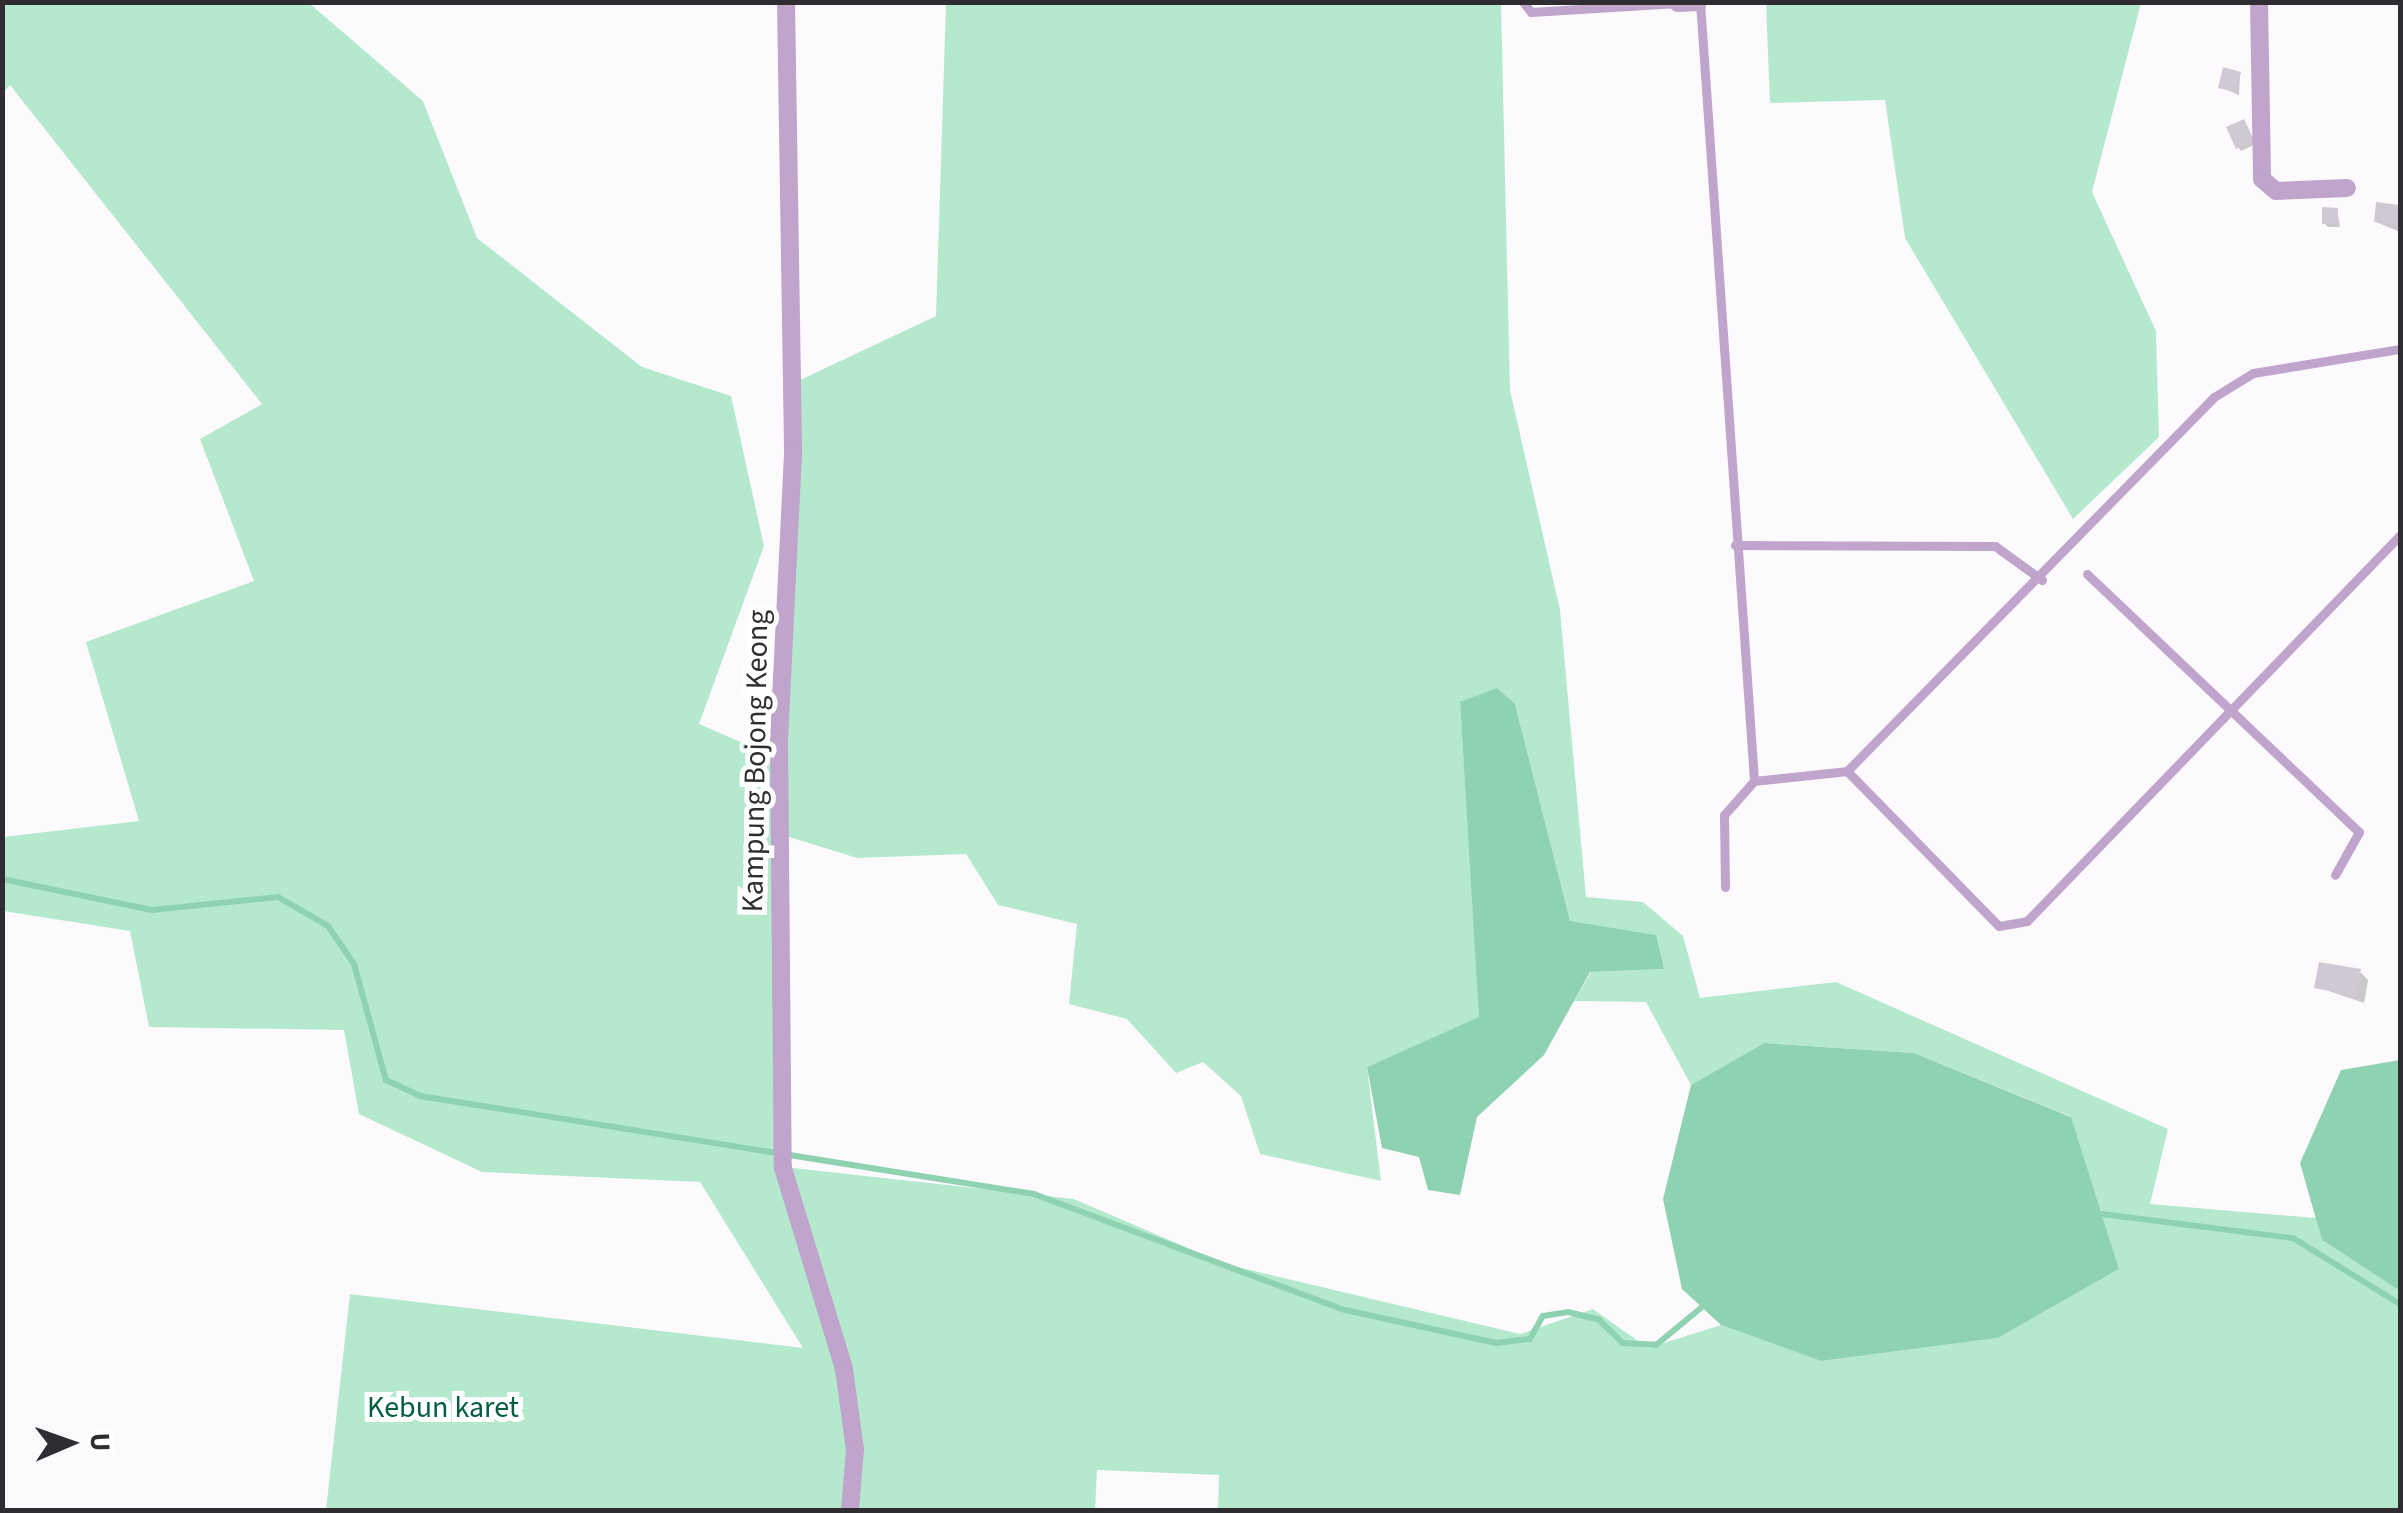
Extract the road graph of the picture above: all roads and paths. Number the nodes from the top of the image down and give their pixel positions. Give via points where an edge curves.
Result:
1 (786, 2) edge
2 (1523, 2) edge
3 (1699, 2) edge
4 (2259, 2) edge
5 (1678, 3) edge
6 (2347, 188) dead end
7 (2400, 349) edge
8 (2400, 535) edge
9 (1735, 546) junction
10 (2087, 574) dead end
11 (2042, 580) junction
12 (2240, 712) junction
13 (1847, 771) junction
14 (1754, 781) junction
15 (2334, 875) dead end
16 (1726, 887) dead end
17 (850, 1510) edge

1 - 17 street, Kampung Bojong Keong via 794,454 778,740 783,1168 844,1368 855,1449
2 - 5 lane via 1531,12
3 - 5 street
3 - 9 lane
4 - 6 street via 2262,179 2276,192
7 - 11 lane via 2253,372 2214,398
8 - 12 lane
9 - 11 lane via 1995,546
9 - 14 lane
10 - 12 lane
11 - 13 lane
12 - 13 lane via 2027,921 1998,926
12 - 15 lane via 2359,832
13 - 14 lane
14 - 16 lane via 1724,815

